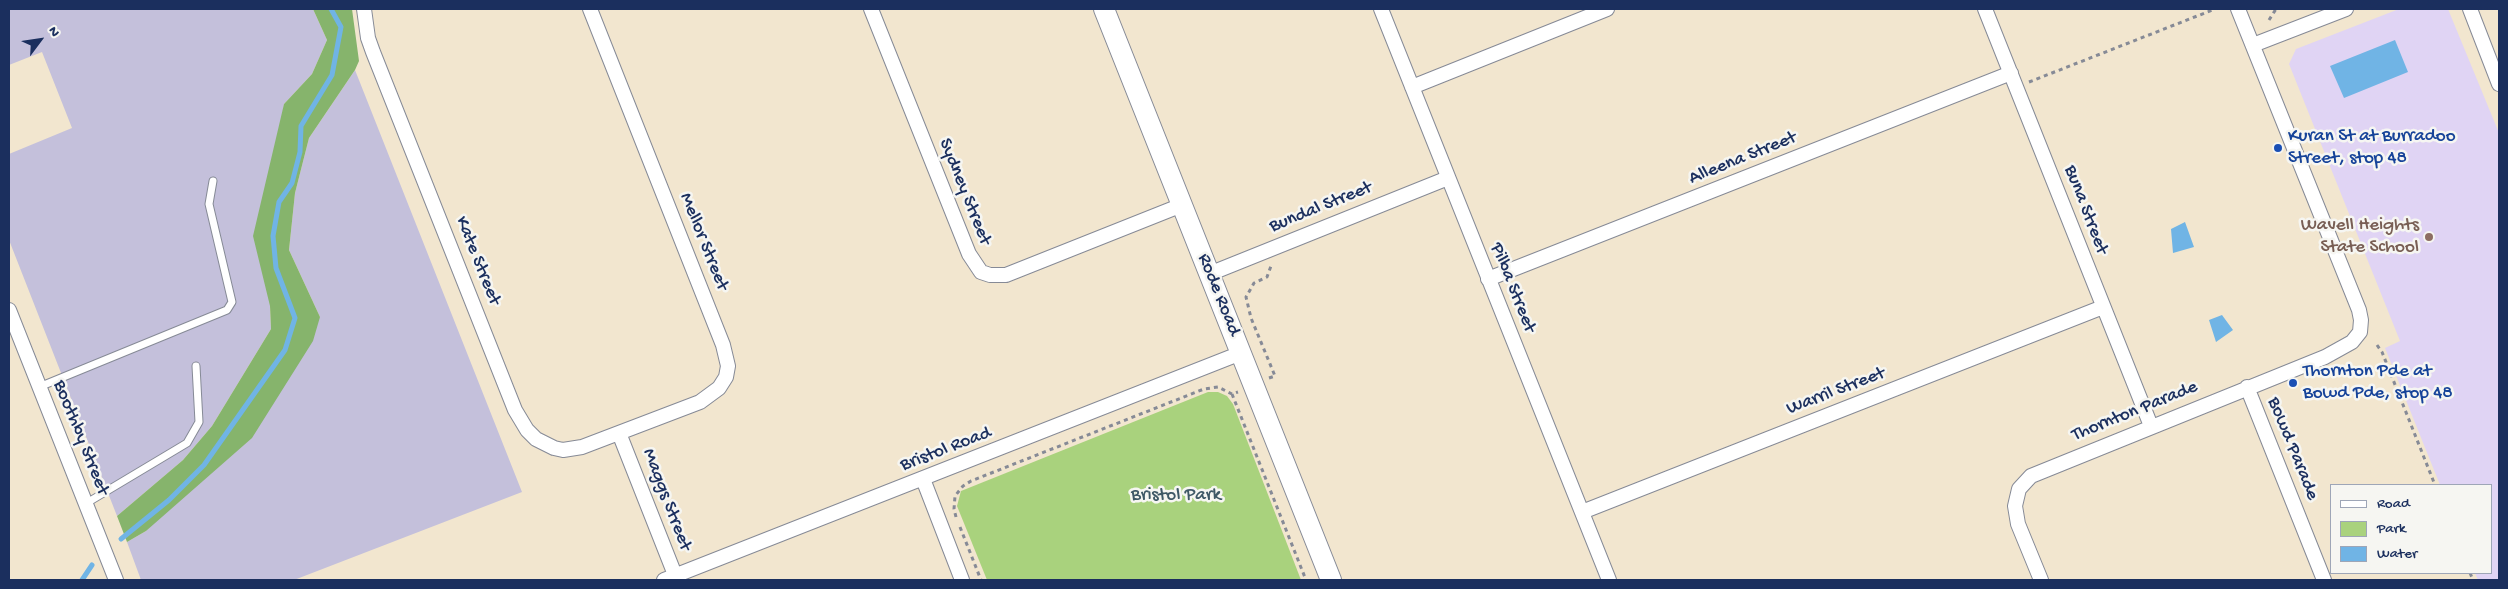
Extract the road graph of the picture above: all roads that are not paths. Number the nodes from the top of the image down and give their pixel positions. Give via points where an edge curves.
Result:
1 (364, 9) edge
2 (590, 9) edge
3 (871, 9) edge
4 (1104, 9) edge
5 (1381, 9) edge
6 (1607, 9) edge
7 (1985, 9) edge
8 (2238, 9) edge
9 (2346, 9) edge
10 (2470, 9) edge
11 (2253, 45) junction
12 (2011, 73) junction
13 (2499, 84) edge
14 (1412, 86) junction
15 (1448, 178) junction
16 (213, 181) dead end
17 (1182, 205) junction
18 (1209, 274) junction
19 (1488, 280) junction
20 (2103, 307) junction
21 (9, 310) edge
22 (1241, 353) junction
23 (196, 366) dead end
24 (39, 387) junction
25 (2247, 387) junction
26 (2151, 426) junction
27 (619, 433) junction
28 (922, 479) junction
29 (86, 504) junction
30 (1582, 512) junction
31 (672, 579) edge
32 (116, 580) edge
33 (962, 580) edge
34 (1331, 580) edge
35 (1609, 580) edge
36 (2041, 580) edge
37 (2324, 580) edge

1 - 27 street, Kate Street via 373,52 521,421 536,439 563,450 582,447
2 - 27 street, Mellor Street via 720,337 728,366 720,388 710,396
3 - 17 street, Sydney Street via 968,254 981,272 1006,274
4 - 17 main road, Rode Road
5 - 14 street, Pilba Street
6 - 14 street
7 - 12 street, Buna Street
8 - 11 street
9 - 11 street
10 - 13 street
11 - 25 street, Thornton Parade via 2359,310 2361,325 2357,337 2339,350
12 - 19 street, Alleena Street
12 - 20 street, Buna Street
14 - 15 street, Pilba Street
15 - 18 street, Bundal Street
15 - 19 street, Pilba Street
16 - 24 lane via 210,204 232,302 227,310
17 - 18 main road, Rode Road
18 - 22 main road, Rode Road
19 - 30 street, Pilba Street
20 - 26 street, Buna Street
20 - 30 street, Warril Street
21 - 24 street, Boothby Street
22 - 28 street, Bristol Road
22 - 34 main road, Rode Road
23 - 29 lane via 199,422 187,443
24 - 29 street, Boothby Street
25 - 26 street, Thornton Parade
25 - 37 street, Bowd Parade
26 - 36 street, Thornton Parade via 2041,470 2024,482 2016,497 2016,516
27 - 31 street, Maggs Street
28 - 31 street, Bristol Road
28 - 33 street
29 - 32 street, Boothby Street
30 - 35 street, Pilba Street

